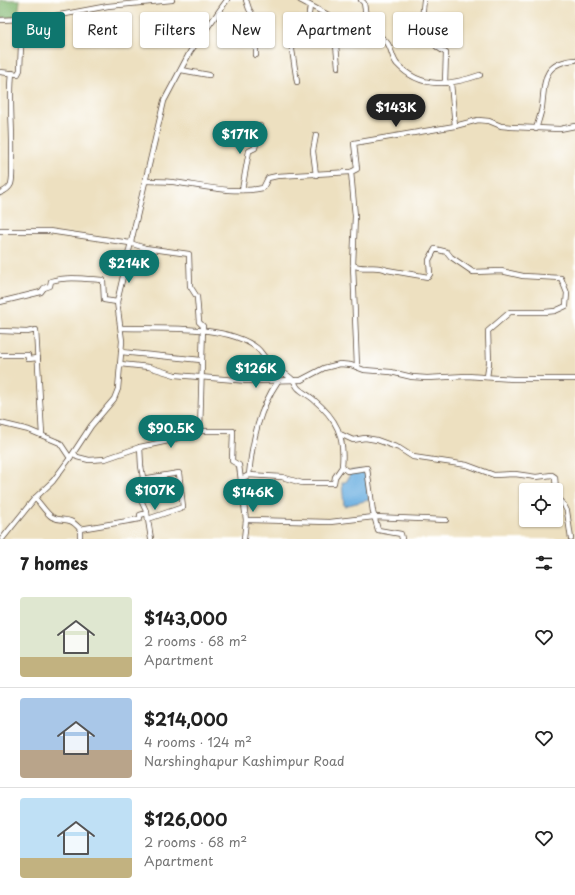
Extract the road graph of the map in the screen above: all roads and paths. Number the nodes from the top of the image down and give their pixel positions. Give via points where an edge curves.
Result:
1 (172, 0) edge
2 (227, 0) edge
3 (246, 0) edge
4 (300, 0) edge
5 (361, 0) edge
6 (424, 0) edge
7 (310, 6) junction
8 (65, 15) edge
9 (0, 20) edge
10 (12, 20) edge
11 (21, 48) edge
12 (256, 55) dead end
13 (575, 60) edge
14 (338, 67) dead end
15 (180, 70) junction
16 (0, 72) edge
17 (12, 73) junction
18 (209, 75) dead end
19 (480, 75) dead end
20 (297, 82) dead end
21 (448, 84) junction
22 (260, 126) dead end
23 (455, 126) junction
24 (575, 126) edge
25 (536, 128) junction
26 (316, 135) dead end
27 (351, 172) junction
28 (316, 175) junction
29 (145, 180) junction
30 (242, 190) junction
31 (0, 193) edge
32 (0, 231) edge
33 (130, 243) junction
34 (353, 265) junction
35 (0, 302) edge
36 (117, 302) junction
37 (121, 328) junction
38 (0, 331) edge
39 (202, 331) junction
40 (121, 352) junction
41 (0, 355) edge
42 (38, 358) junction
43 (201, 360) junction
44 (120, 364) junction
45 (357, 367) junction
46 (200, 377) junction
47 (487, 377) junction
48 (575, 379) edge
49 (293, 380) junction
50 (278, 381) junction
51 (0, 423) edge
52 (200, 431) junction
53 (340, 434) junction
54 (42, 435) junction
55 (140, 447) junction
56 (74, 453) junction
57 (70, 458) junction
58 (342, 467) junction
59 (249, 475) junction
60 (142, 479) junction
61 (241, 479) junction
62 (555, 483) edge
63 (35, 498) junction
64 (563, 503) edge
65 (147, 513) junction
66 (374, 517) junction
67 (148, 519) junction
68 (246, 520) junction
69 (446, 520) dead end
70 (80, 530) junction
71 (2, 539) edge
72 (80, 539) edge
73 (151, 539) edge
74 (244, 539) edge
75 (402, 539) edge
76 (571, 539) edge

1 - 8 street via 108,6
2 - 15 street
3 - 12 street via 248,9 256,20
4 - 7 street
5 - 21 street via 364,3 368,30 389,44 396,62 420,79 434,84
6 - 21 street via 422,19 438,47 446,53
7 - 14 street via 330,16 334,23
7 - 20 street via 307,29 290,37
9 - 10 street
11 - 17 street via 20,70 18,74
13 - 25 street via 562,62 548,71 544,79 541,110
15 - 18 street
15 - 29 street via 164,101
16 - 17 street
17 - 31 street via 11,184 7,191
19 - 21 street
21 - 23 street
22 - 30 street via 257,145 249,151
23 - 25 street via 478,120 501,126
23 - 27 street via 356,142 354,148 357,168
24 - 25 street via 560,129
26 - 28 street via 313,151
27 - 28 street
27 - 34 street via 355,216
28 - 30 street via 277,176 268,178 263,188
29 - 30 street
29 - 33 street
32 - 33 street via 49,231
33 - 36 street
33 - 39 street via 145,248 189,254 190,286 197,297
34 - 45 street
34 - 47 street via 361,268 382,267 428,276 435,248 447,252 473,272 501,271 523,276 561,278 567,293 567,305 555,311 510,312 488,331
35 - 36 street via 41,292 56,279 103,280 104,300
36 - 37 street
37 - 39 street via 188,328
37 - 40 street
38 - 42 street via 36,330
39 - 43 street
39 - 49 street via 212,331 243,340 258,348 268,361
40 - 43 street
40 - 44 street
41 - 42 street via 28,355 28,358
42 - 54 street
43 - 46 street
44 - 46 street via 149,367 175,375
44 - 56 street via 118,389 114,399 91,426
45 - 47 street via 412,377
45 - 49 street via 340,364 324,368 301,380
46 - 50 street
46 - 52 street
47 - 48 street
49 - 50 street
49 - 53 street via 298,388 313,399 333,421
50 - 59 street via 256,425
51 - 54 street
52 - 55 street
52 - 61 street via 233,432 232,461 240,466
53 - 58 street via 343,449
53 - 62 street via 352,440 377,440 399,448 413,457 466,465 494,475 552,475
54 - 57 street via 60,444
55 - 56 street via 105,459 89,460 77,457
55 - 60 street
56 - 57 street
57 - 63 street
58 - 59 street via 334,483 328,484
58 - 66 street via 347,471 367,468
59 - 61 street
60 - 65 street via 146,495 140,498
60 - 67 street via 179,473 183,508
61 - 68 street
63 - 70 street via 53,517 70,520
63 - 71 street
64 - 76 street via 567,511
65 - 67 street
65 - 70 street via 140,515 140,519
66 - 68 street via 330,522
66 - 69 street
66 - 75 street via 378,530 400,534
67 - 73 street
68 - 74 street
70 - 72 street

